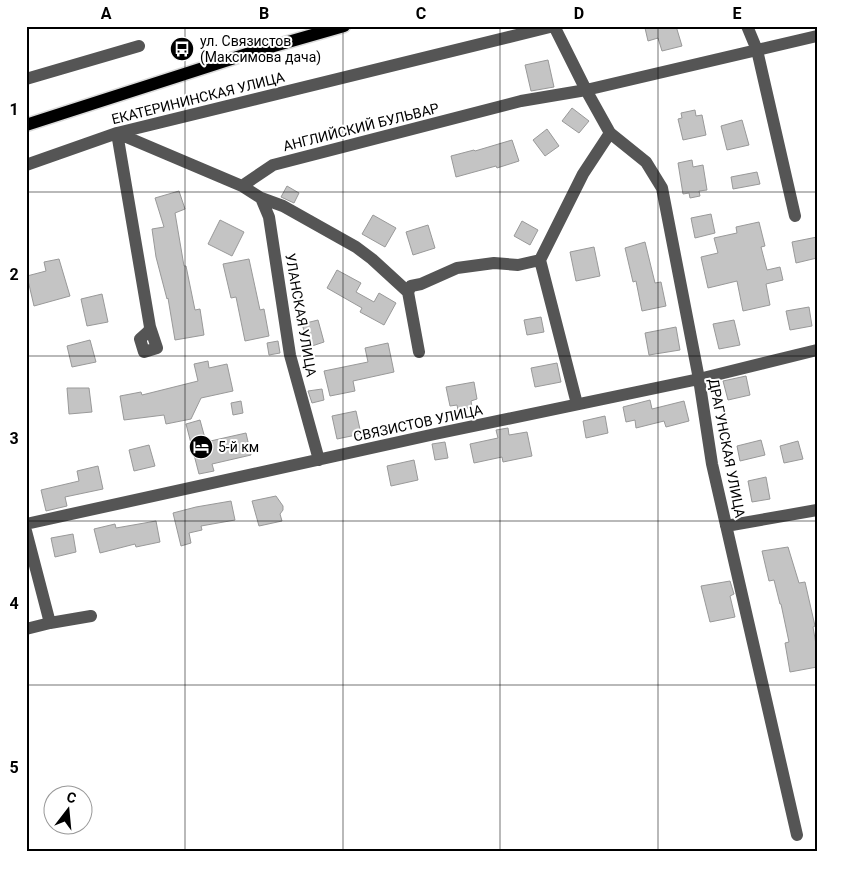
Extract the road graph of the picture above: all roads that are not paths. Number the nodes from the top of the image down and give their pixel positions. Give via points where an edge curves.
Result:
1 (344, 26) edge
2 (554, 26) edge
3 (747, 26) edge
4 (817, 36) edge
5 (139, 46) dead end
6 (757, 50) junction
7 (26, 79) edge
8 (586, 90) junction
9 (26, 124) edge
10 (117, 133) junction
11 (610, 133) junction
12 (26, 165) edge
13 (242, 186) junction
14 (261, 198) junction
15 (795, 216) dead end
16 (540, 260) junction
17 (408, 292) junction
18 (150, 327) dead end
19 (817, 350) edge
20 (419, 352) dead end
21 (699, 379) junction
22 (577, 404) junction
23 (319, 460) junction
24 (817, 510) edge
25 (26, 524) edge
26 (726, 526) junction
27 (26, 531) edge
28 (91, 616) dead end
29 (50, 623) junction
30 (26, 629) edge
31 (797, 835) dead end

1 - 9 main road
2 - 8 street, ДРАГУНСКАЯ УЛИЦА
2 - 10 street, ЕКАТЕРИНИНСКАЯ УЛИЦА
3 - 6 street
4 - 6 street, АНГЛИЙСКИЙ БУЛЬВАР
5 - 7 street
6 - 8 street, АНГЛИЙСКИЙ БУЛЬВАР
6 - 15 street
8 - 11 street, ДРАГУНСКАЯ УЛИЦА
8 - 13 street, АНГЛИЙСКИЙ БУЛЬВАР via 521,101 273,165
10 - 12 street, ЕКАТЕРИНИНСКАЯ УЛИЦА
10 - 13 street
10 - 18 street
11 - 16 street via 583,174
11 - 21 street, ДРАГУНСКАЯ УЛИЦА via 646,162 662,188
13 - 14 street
14 - 17 street via 283,206 356,247
14 - 23 street, УЛАНСКАЯ УЛИЦА via 269,217 290,355
16 - 17 street via 518,265 494,263 457,268 411,286
16 - 22 street
17 - 20 street
19 - 21 street, СВЯЗИСТОВ УЛИЦА
21 - 22 street, СВЯЗИСТОВ УЛИЦА
21 - 26 street, ДРАГУНСКАЯ УЛИЦА via 712,464
22 - 23 street, СВЯЗИСТОВ УЛИЦА
23 - 25 street, СВЯЗИСТОВ УЛИЦА
24 - 26 street
26 - 31 street, ДРАГУНСКАЯ УЛИЦА
27 - 29 street
28 - 29 street
29 - 30 street

